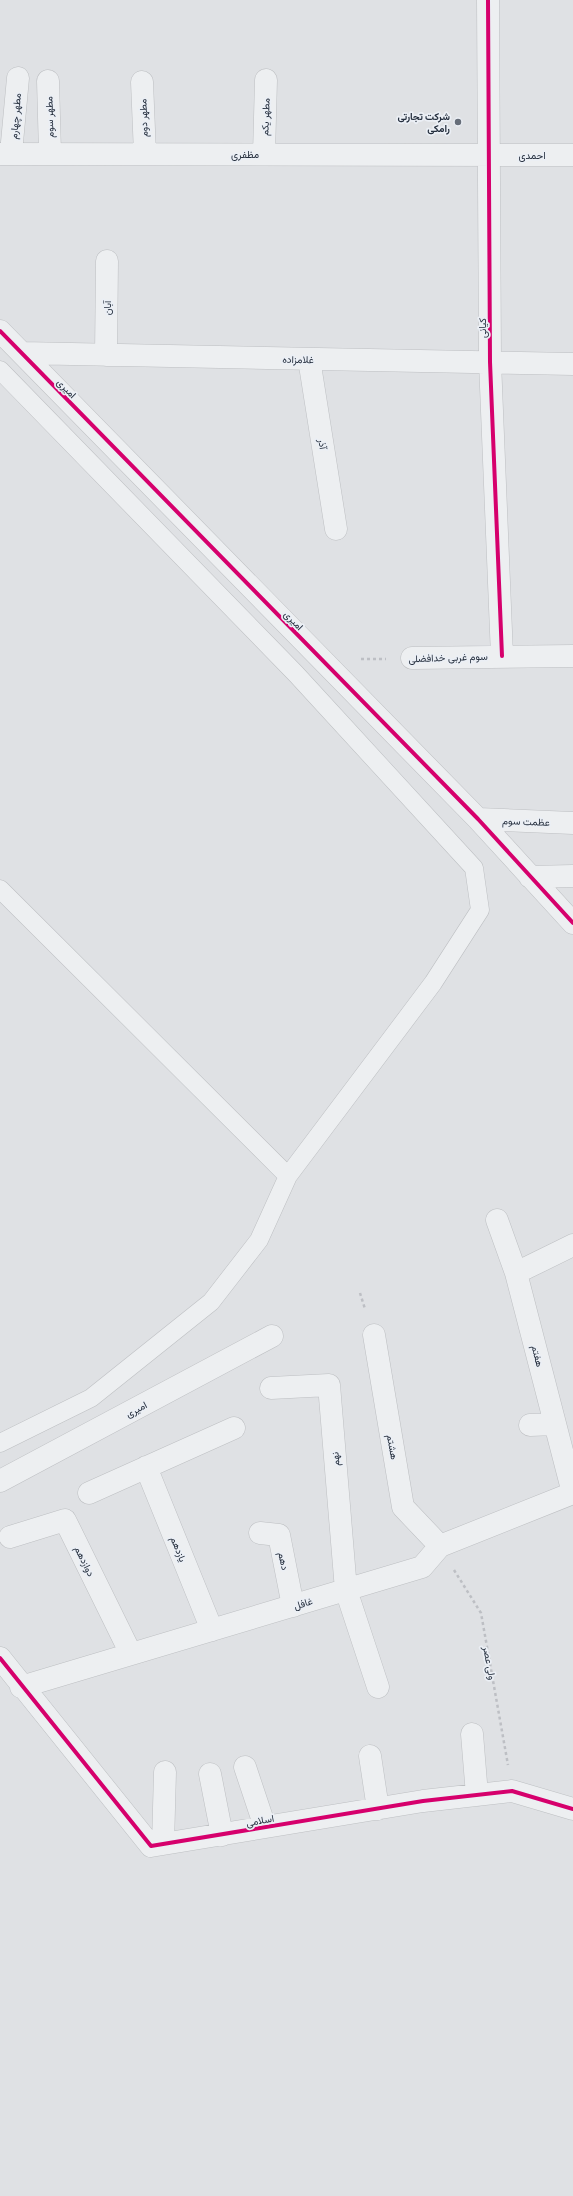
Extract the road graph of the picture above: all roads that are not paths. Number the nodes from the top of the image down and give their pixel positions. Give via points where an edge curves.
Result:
1 (488, 0) edge
2 (18, 78) dead end
3 (266, 80) dead end
4 (48, 81) dead end
5 (142, 82) dead end
6 (50, 153) junction
7 (6, 154) edge
8 (145, 154) junction
9 (264, 154) junction
10 (490, 155) junction
11 (573, 156) edge
12 (107, 261) dead end
13 (0, 331) edge
14 (22, 353) junction
15 (106, 355) junction
16 (309, 359) junction
17 (490, 362) junction
18 (573, 364) edge
19 (0, 370) edge
20 (336, 529) dead end
21 (502, 656) junction
22 (573, 656) edge
23 (412, 658) road end
24 (478, 819) junction
25 (573, 823) edge
26 (573, 876) edge
27 (530, 878) junction
28 (0, 889) edge
29 (573, 923) edge
30 (288, 1176) junction
31 (497, 1220) dead end
32 (572, 1248) edge
33 (516, 1273) junction
34 (374, 1335) dead end
35 (272, 1336) dead end
36 (271, 1388) dead end
37 (555, 1424) junction
38 (530, 1425) dead end
39 (234, 1428) dead end
40 (0, 1443) edge
41 (146, 1468) junction
42 (0, 1481) edge
43 (89, 1493) dead end
44 (573, 1493) edge
45 (260, 1533) dead end
46 (10, 1537) dead end
47 (440, 1546) junction
48 (346, 1590) junction
49 (293, 1606) junction
50 (212, 1630) junction
51 (131, 1654) junction
52 (0, 1658) edge
53 (21, 1687) junction
54 (378, 1687) dead end
55 (472, 1734) dead end
56 (370, 1756) dead end
57 (245, 1767) dead end
58 (165, 1772) dead end
59 (210, 1774) dead end
60 (477, 1795) junction
61 (378, 1809) junction
62 (573, 1809) edge
63 (265, 1827) junction
64 (222, 1835) junction
65 (163, 1844) junction

1 - 10 street, کیانی
2 - 7 street, مطهر چهارم
3 - 9 street, مطهر يكم
4 - 6 street, مطهر سوم
5 - 8 street, مطهر دوم
6 - 7 street, مظفری
6 - 8 street, مظفری
8 - 9 street, مظفری
9 - 10 street, مظفری
10 - 11 street, احمدی
10 - 17 street, کیانی
12 - 15 street, آبان
13 - 14 street, امیری
14 - 15 street, غلامزاده
14 - 24 street, امیری
15 - 16 street, غلامزاده
16 - 17 street, غلامزاده
16 - 20 street, آذر
17 - 18 street, غلامزاده
17 - 21 street, کیانی
19 - 30 lane via 296,674 474,868 480,910 433,983
21 - 22 street, سوم غربی خدافضلی
21 - 23 street, سوم غربی خدافضلی
24 - 25 street, عظمت سوم
24 - 27 street, امیری
26 - 27 street
27 - 29 street, امیری
28 - 30 lane
30 - 40 lane via 259,1240 211,1302 91,1398
31 - 33 street, هفتم
32 - 33 street
33 - 37 street, هفتم
34 - 47 street, هشتم via 403,1507
35 - 42 street, امیری
36 - 48 street, نهم via 328,1385
37 - 38 street
37 - 44 street, هفتم
39 - 41 street
41 - 43 street
41 - 50 street, یازدهم
44 - 47 street, غافل
45 - 49 street, دهم via 279,1535
46 - 51 street, دوازدهم via 65,1520
47 - 48 street, غافل via 422,1567
48 - 49 street, غافل
48 - 54 street
49 - 50 street, غافل
50 - 51 street, غافل
51 - 53 street, غافل
52 - 53 street
53 - 65 street, اسلامی via 151,1846
55 - 60 street
56 - 61 street
57 - 63 street
58 - 65 street
59 - 64 street
60 - 61 street, اسلامی
60 - 62 street, اسلامی via 512,1791
61 - 63 street, اسلامی
63 - 64 street, اسلامی
64 - 65 street, اسلامی

